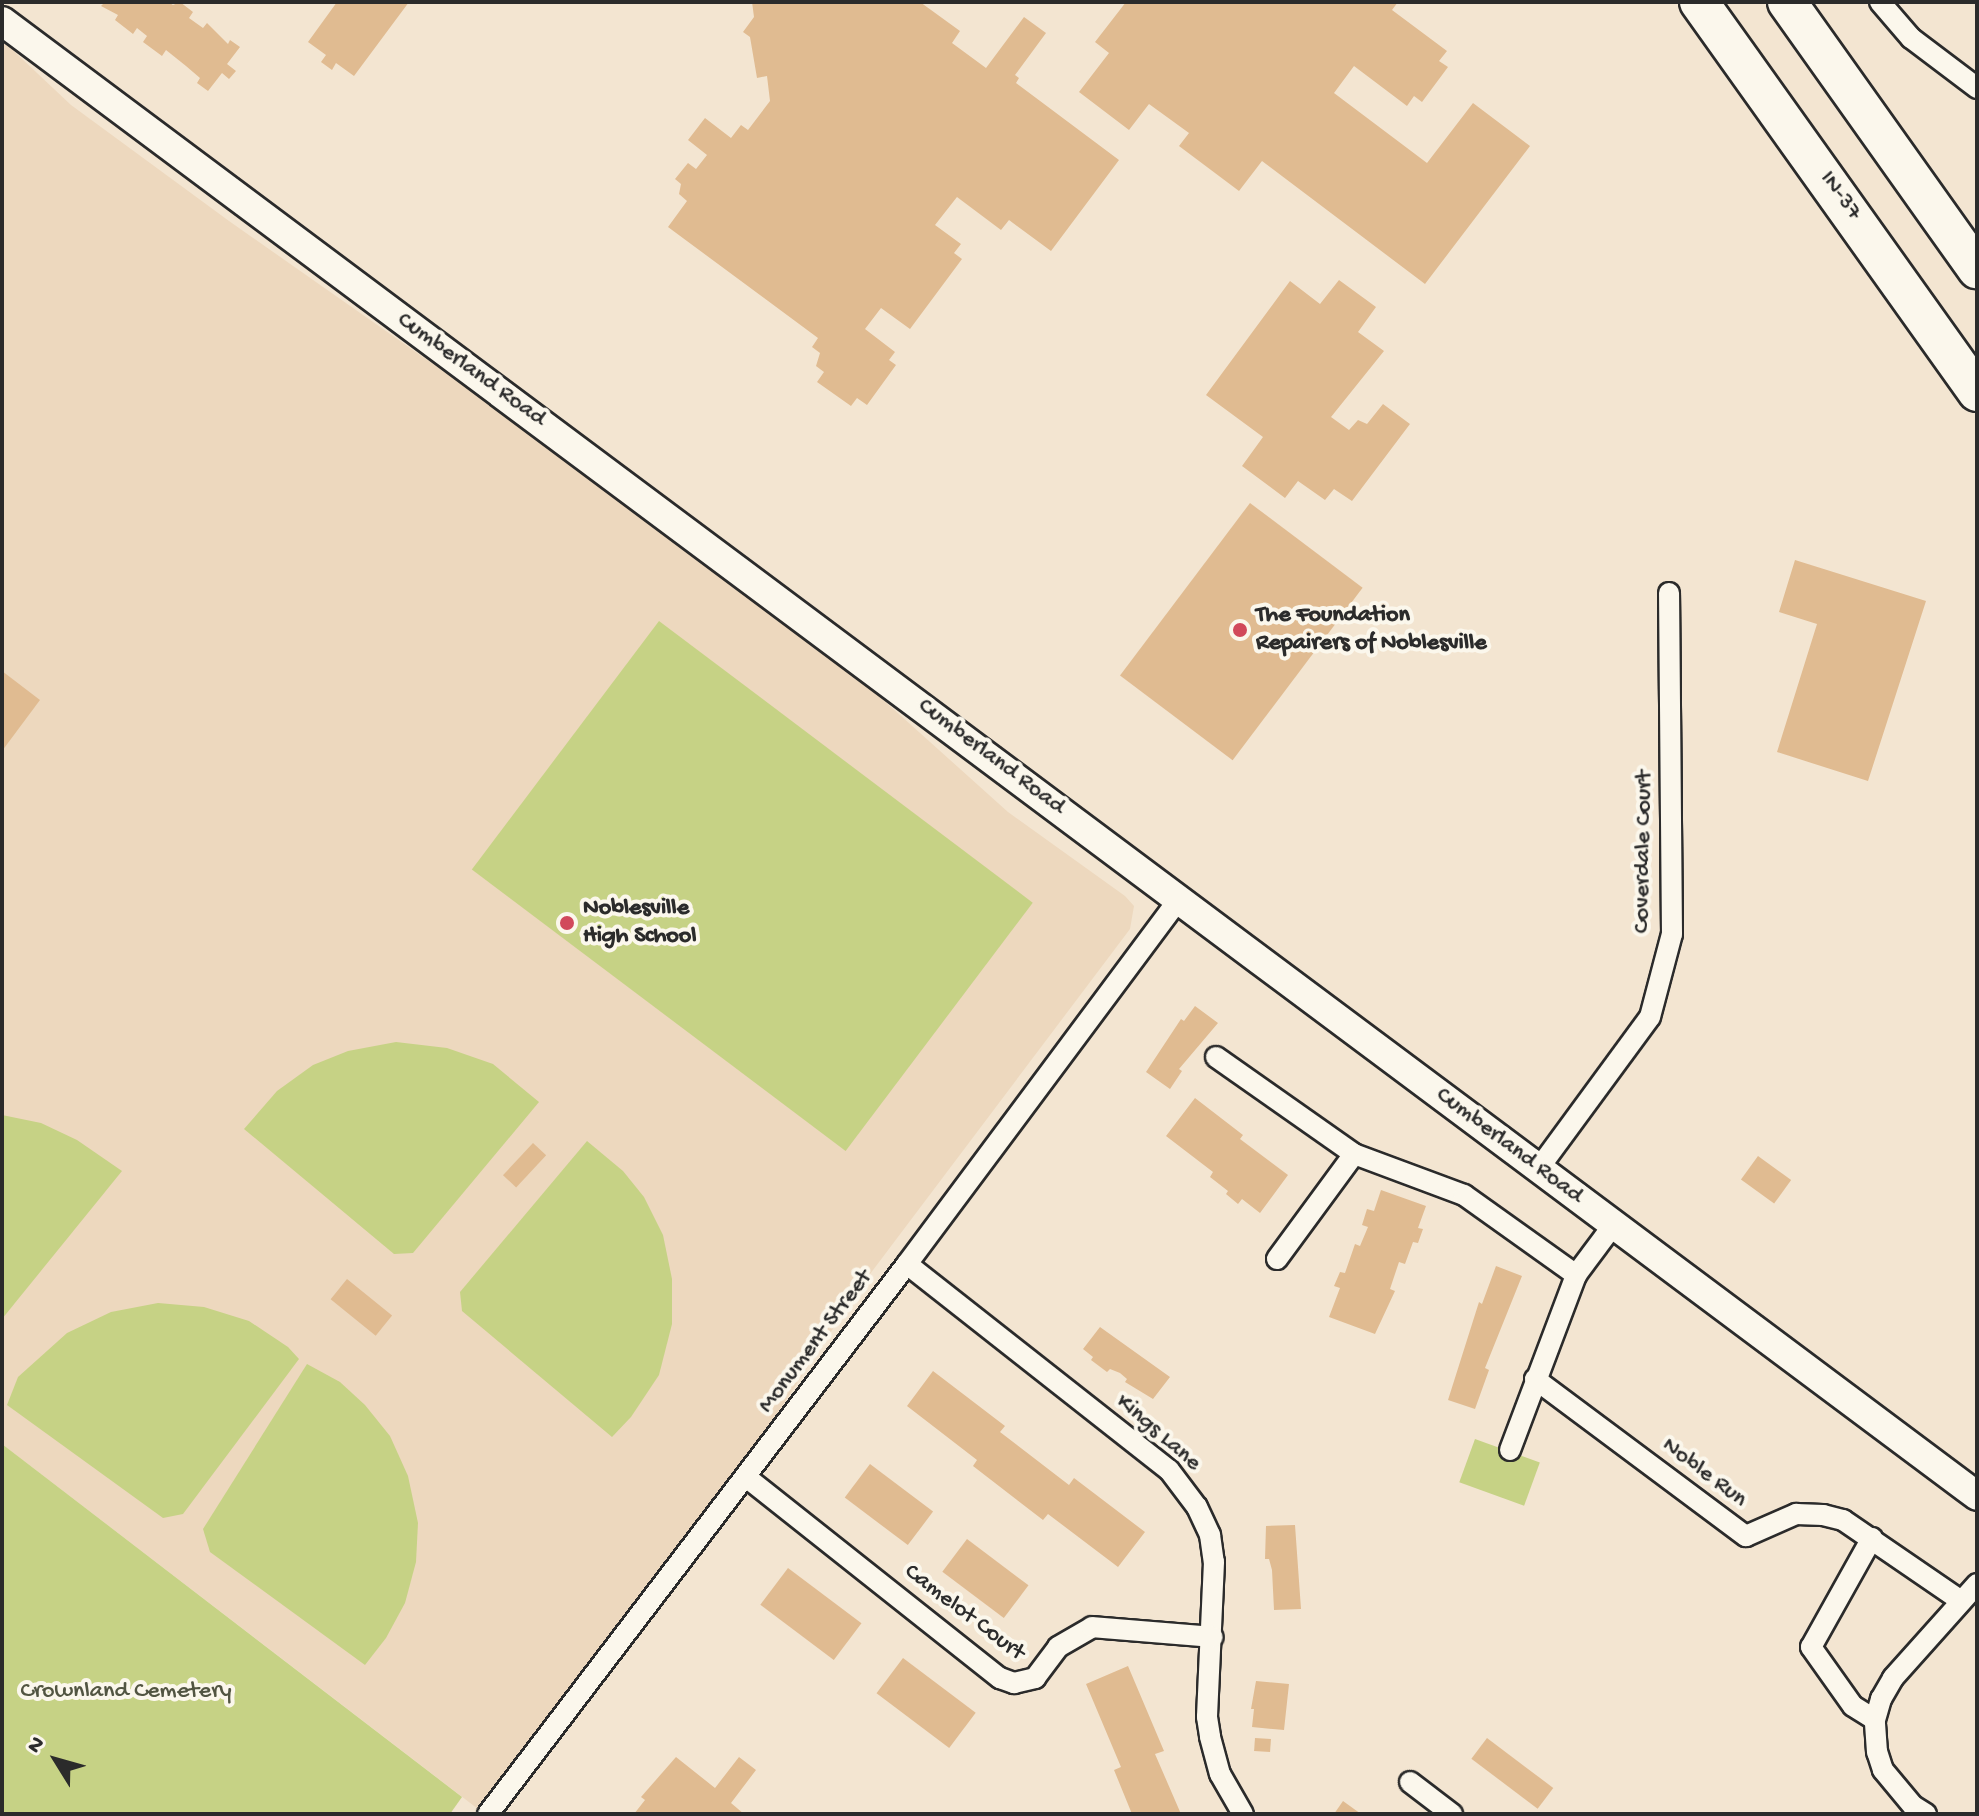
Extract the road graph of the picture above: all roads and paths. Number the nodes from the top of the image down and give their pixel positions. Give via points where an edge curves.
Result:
1 (1699, 2) edge
2 (1787, 2) edge
3 (1880, 2) edge
4 (2, 21) edge
5 (1977, 88) edge
6 (1977, 269) edge
7 (1977, 392) edge
8 (1669, 593) dead end
9 (1180, 898) junction
10 (1216, 1057) dead end
11 (1354, 1154) junction
12 (1539, 1168) junction
13 (1614, 1224) junction
14 (1277, 1259) dead end
15 (907, 1264) junction
16 (1576, 1275) junction
17 (1535, 1379) junction
18 (1510, 1450) dead end
19 (746, 1477) junction
20 (1977, 1496) edge
21 (1872, 1538) junction
22 (1977, 1584) edge
23 (1960, 1600) junction
24 (1213, 1637) junction
25 (1875, 1720) junction
26 (1410, 1782) dead end
27 (488, 1814) edge
28 (1243, 1814) edge
29 (1452, 1814) edge
30 (1926, 1814) edge

1 - 7 highway, IN-37
2 - 6 highway
3 - 5 street via 1911,38
4 - 9 street, Cumberland Road
8 - 12 street, Coverdale Court via 1672,934 1650,1017
9 - 12 street, Cumberland Road
9 - 15 street, Monument Street
10 - 11 street
11 - 14 street
11 - 16 street via 1464,1195
12 - 13 street, Cumberland Road
13 - 16 street
13 - 20 street, Cumberland Road
15 - 19 street, Monument Street
15 - 24 street, Kings Lane via 1169,1470 1184,1488 1210,1535
16 - 17 street
17 - 18 street
17 - 21 street, Noble Run via 1746,1536 1810,1513 1843,1520
19 - 24 street, Camelot Court via 1000,1678 1014,1683 1035,1678 1058,1647 1092,1627
19 - 27 street, Monument Street
21 - 23 street
21 - 25 street via 1811,1647 1853,1706
22 - 23 street
23 - 25 street via 1893,1678
24 - 28 street, Kings Lane via 1210,1737 1220,1774
25 - 30 street via 1883,1770
26 - 29 street

